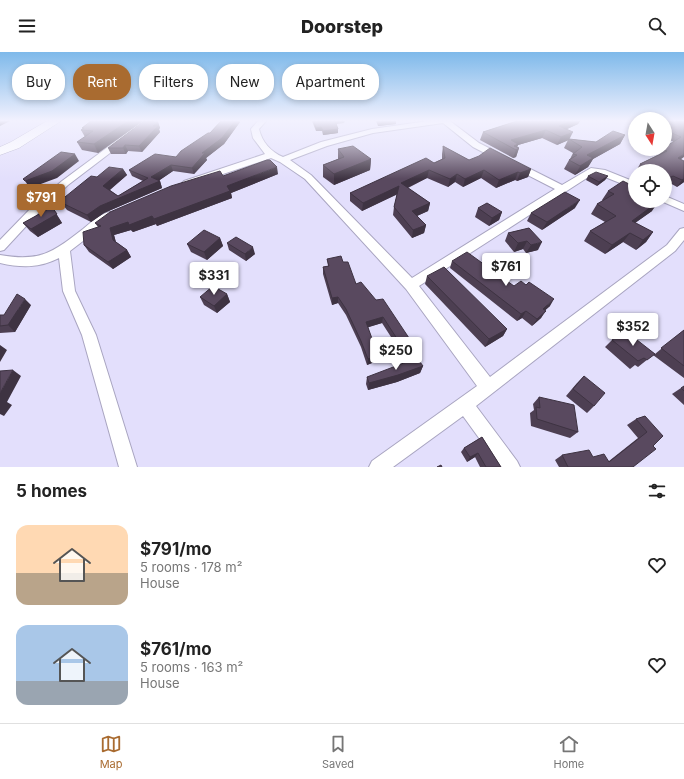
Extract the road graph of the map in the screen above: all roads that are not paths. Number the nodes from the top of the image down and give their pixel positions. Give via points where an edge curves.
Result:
1 (21, 140) edge
2 (122, 140) edge
3 (259, 140) edge
4 (337, 140) edge
5 (470, 140) edge
6 (0, 151) edge
7 (271, 155) junction
8 (283, 160) junction
9 (628, 183) edge
10 (178, 186) edge
11 (562, 189) junction
12 (672, 202) edge
13 (684, 208) edge
14 (116, 213) edge
15 (684, 232) edge
16 (0, 247) edge
17 (64, 249) junction
18 (0, 259) edge
19 (411, 284) junction
20 (488, 388) junction
21 (466, 404) junction
22 (128, 467) edge
23 (378, 467) edge
24 (511, 467) edge

1 - 6 street
2 - 16 street via 65,183
3 - 7 street
4 - 8 street
5 - 11 street
7 - 8 street
7 - 10 street
8 - 19 street via 308,178
9 - 11 street via 596,170
11 - 19 street
12 - 13 street
14 - 17 street via 97,223
15 - 20 street via 671,248
17 - 18 street via 34,262
17 - 22 street via 69,291 88,335
19 - 20 street
20 - 21 street
21 - 23 street
21 - 24 street

